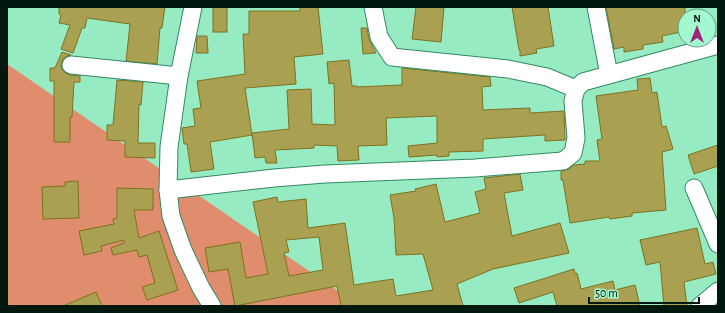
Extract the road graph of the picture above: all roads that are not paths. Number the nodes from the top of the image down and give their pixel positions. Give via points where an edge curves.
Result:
1 (193, 7) edge
2 (373, 7) edge
3 (596, 7) edge
4 (718, 45) edge
5 (71, 65) dead end
6 (609, 75) junction
7 (179, 76) junction
8 (576, 89) junction
9 (694, 188) dead end
10 (168, 190) junction
11 (718, 244) edge
12 (718, 291) edge
13 (212, 306) edge
14 (700, 306) edge

1 - 7 street
2 - 8 street via 379,37 392,57 508,69 547,77
3 - 6 street
4 - 6 street
5 - 7 street
6 - 8 street via 583,82
7 - 10 street via 169,147
8 - 10 street via 574,153 563,161 475,168 325,174
9 - 11 street
10 - 13 street via 171,216 183,250
12 - 14 street

